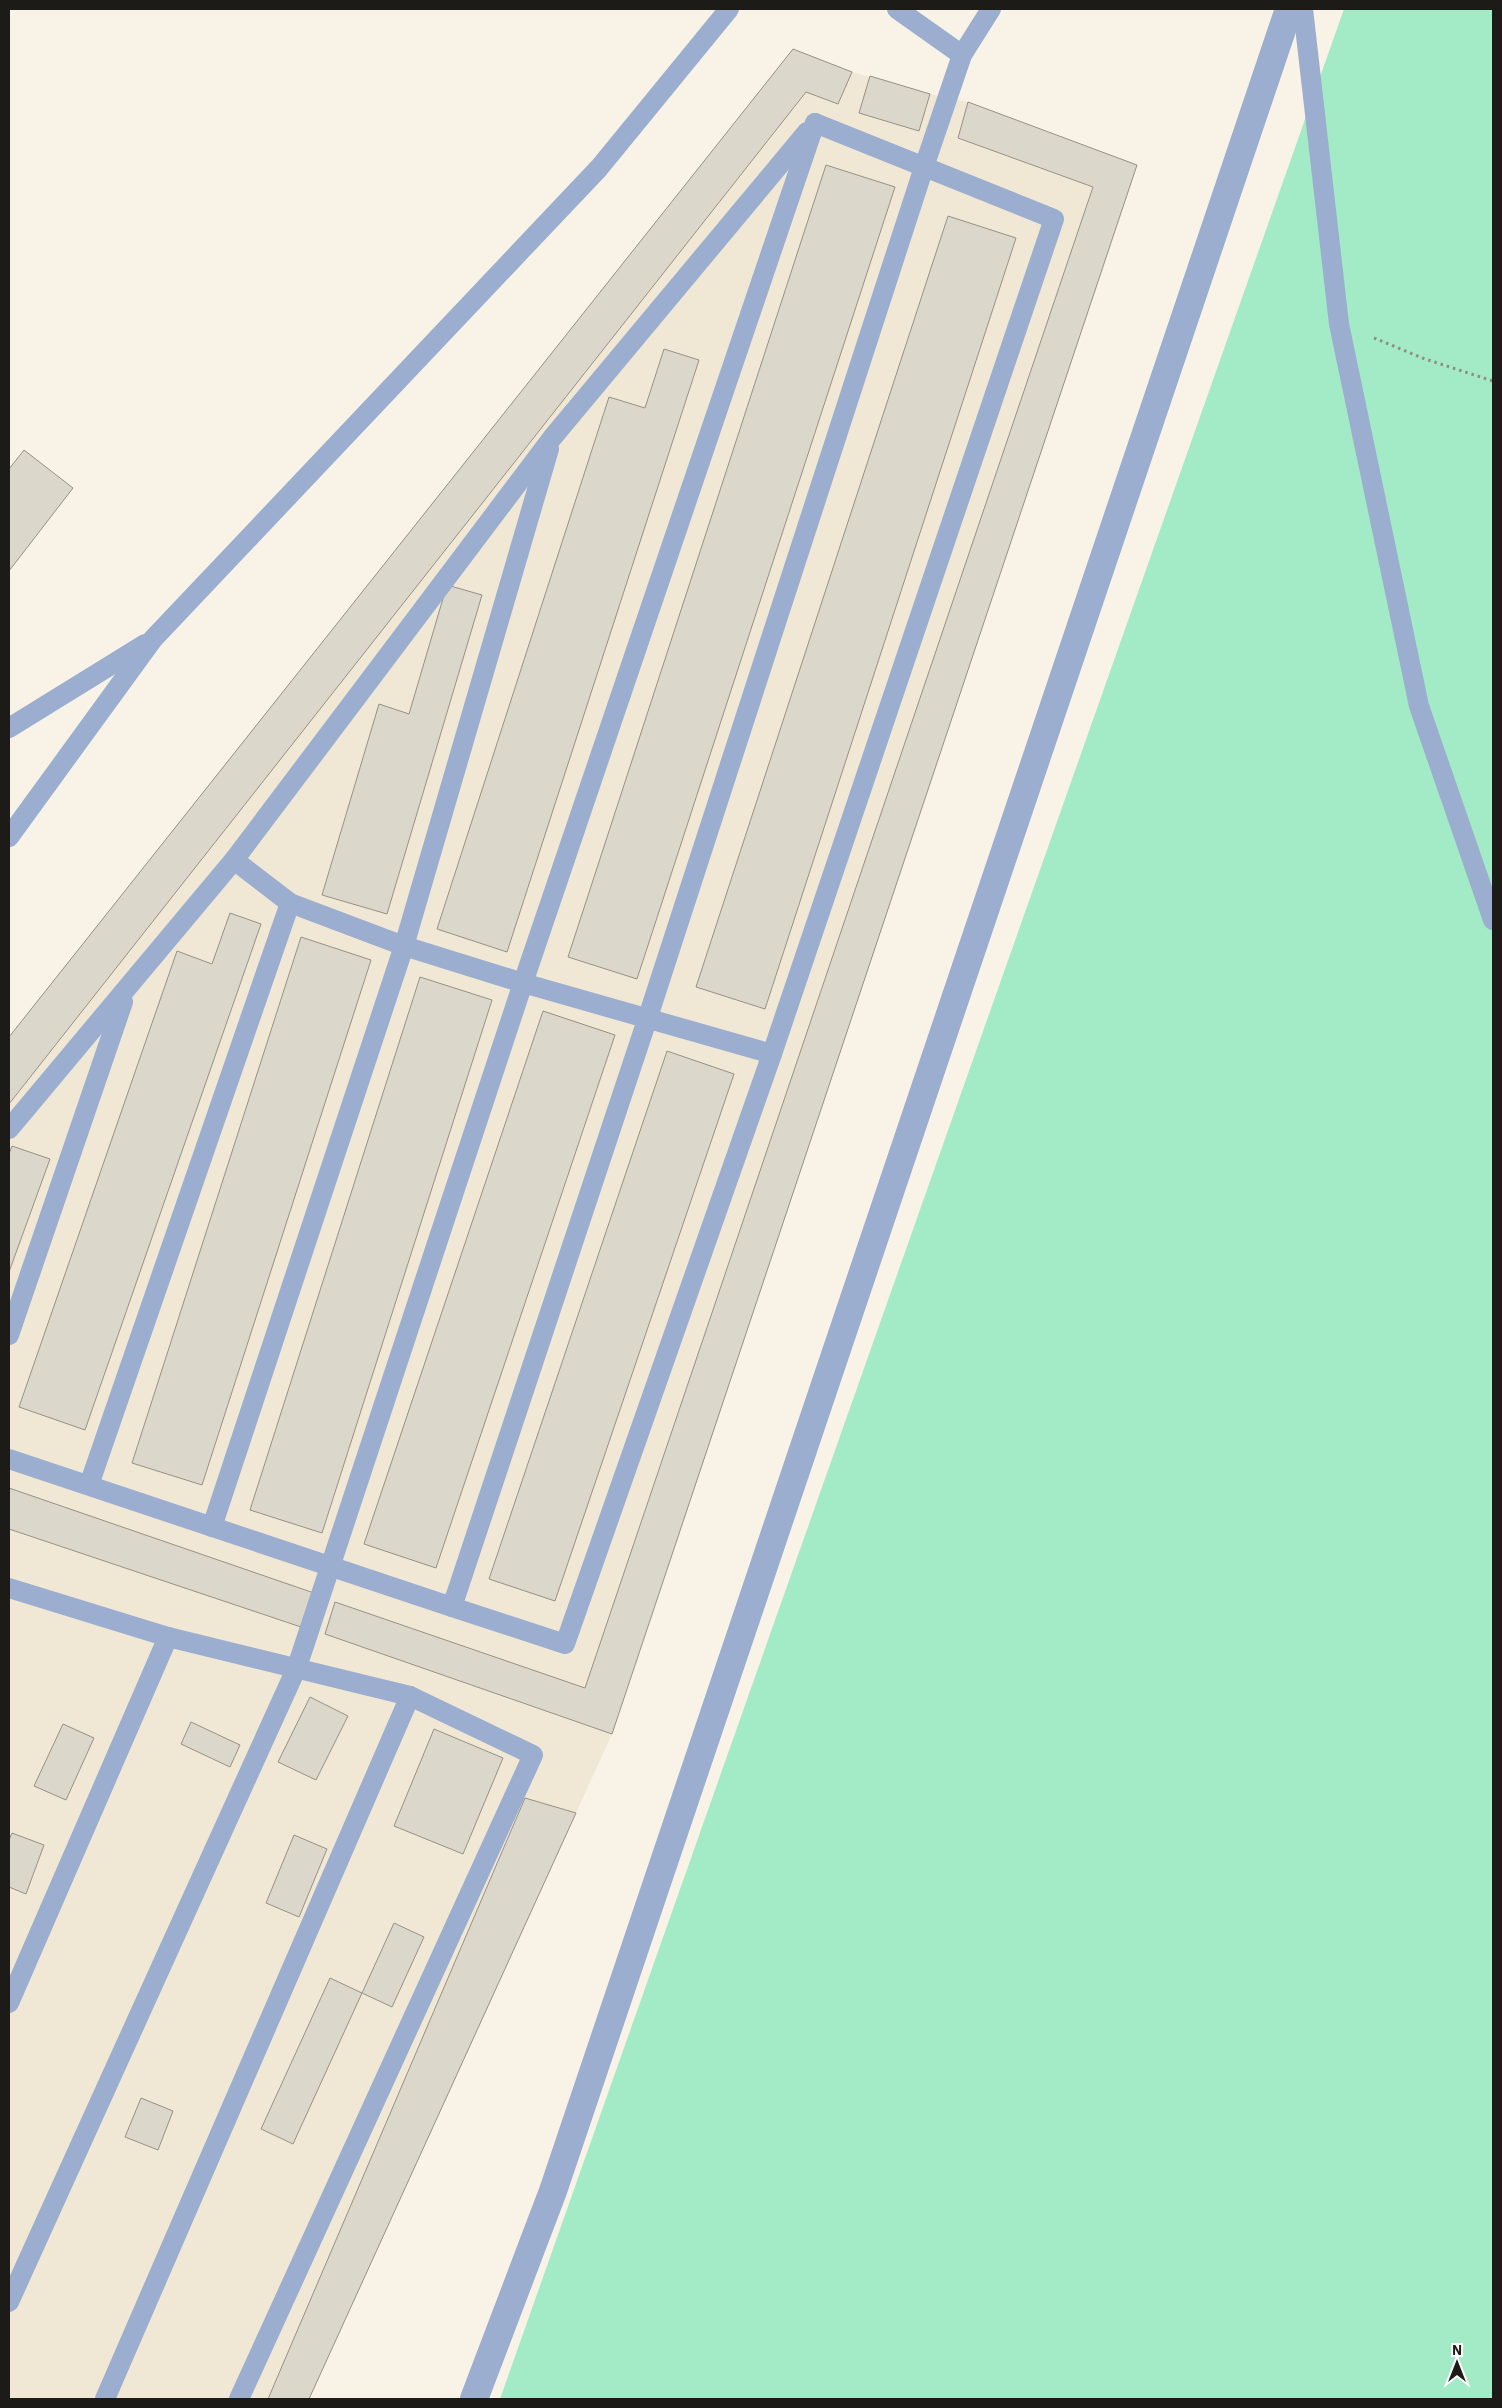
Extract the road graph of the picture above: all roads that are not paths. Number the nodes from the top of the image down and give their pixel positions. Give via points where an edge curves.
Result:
1 (729, 9) edge
2 (897, 9) edge
3 (991, 9) edge
4 (1289, 9) edge
5 (1303, 9) edge
6 (962, 55) junction
7 (814, 123) junction
8 (924, 167) junction
9 (552, 438) junction
10 (153, 639) junction
11 (9, 728) edge
12 (9, 837) edge
13 (234, 860) junction
14 (290, 903) junction
15 (1493, 920) edge
16 (404, 946) junction
17 (523, 983) junction
18 (127, 990) junction
19 (648, 1017) junction
20 (772, 1054) junction
21 (9, 1129) edge
22 (9, 1334) edge
23 (9, 1459) edge
24 (88, 1485) junction
25 (212, 1527) junction
26 (332, 1566) junction
27 (9, 1588) edge
28 (452, 1607) junction
29 (168, 1638) junction
30 (298, 1668) junction
31 (410, 1696) junction
32 (9, 2003) edge
33 (9, 2302) edge
34 (105, 2399) edge
35 (239, 2399) edge
36 (474, 2399) edge

1 - 10 lane via 599,168
2 - 6 lane
3 - 6 lane
4 - 36 street via 554,2191
5 - 15 lane via 1339,324 1419,706
6 - 8 lane
7 - 8 lane
7 - 9 lane
7 - 17 lane
8 - 19 lane
8 - 20 lane via 1054,219
9 - 13 lane
9 - 16 lane
10 - 11 lane
10 - 12 lane
13 - 14 lane
13 - 18 lane
14 - 16 lane
14 - 24 lane
16 - 17 lane
16 - 25 lane
17 - 19 lane
17 - 26 lane
18 - 21 lane
18 - 22 lane
19 - 20 lane
19 - 28 lane
20 - 28 lane via 565,1644
23 - 24 lane
24 - 25 lane
25 - 26 lane
26 - 28 lane
26 - 30 lane
27 - 29 lane
29 - 30 lane
29 - 32 lane
30 - 31 lane
30 - 33 lane
31 - 34 lane
31 - 35 lane via 533,1755

